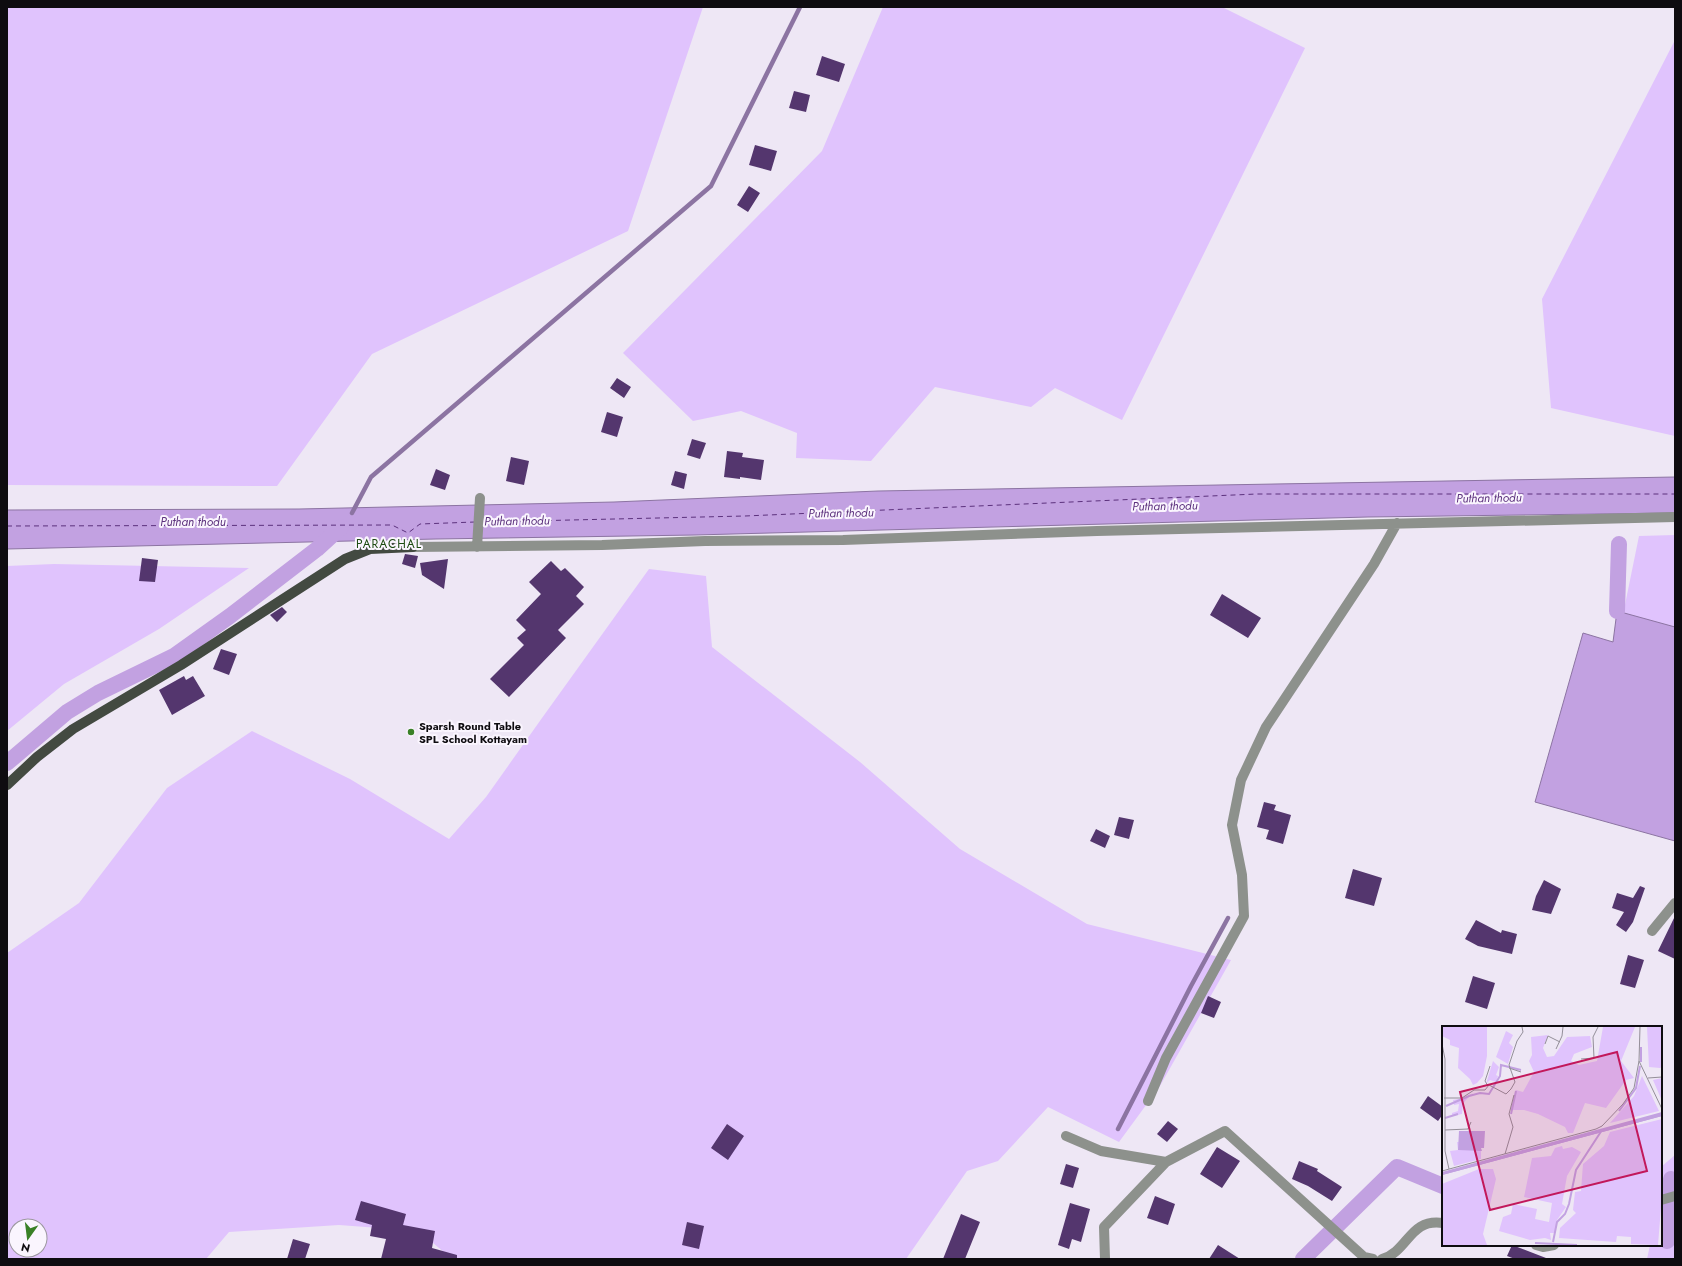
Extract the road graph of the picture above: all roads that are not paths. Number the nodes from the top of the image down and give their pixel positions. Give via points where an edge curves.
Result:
1 (480, 498) dead end
2 (1675, 517) edge
3 (1397, 523) junction
4 (477, 546) junction
5 (413, 547) joint
6 (7, 785) edge
7 (1675, 903) edge
8 (1652, 931) dead end
9 (1148, 1101) dead end
10 (1066, 1136) dead end
11 (1166, 1162) junction
12 (1675, 1196) edge
13 (1662, 1200) edge
14 (1442, 1223) edge
15 (1538, 1246) edge
16 (1550, 1246) edge
17 (1394, 1257) edge
18 (1105, 1259) edge
19 (1373, 1259) edge
20 (1382, 1259) edge

1 - 4 street
2 - 3 street
3 - 4 street via 843,540
3 - 9 street via 1374,564 1266,727 1241,780 1232,825 1242,875 1244,916 1166,1058
4 - 5 street
5 - 6 main road via 370,549 345,559 181,665 73,729
7 - 8 street
10 - 11 street via 1101,1151
11 - 18 street via 1104,1227
11 - 19 street via 1225,1131 1364,1257
12 - 13 street
14 - 17 street via 1432,1221 1420,1226
15 - 16 street
17 - 20 street

